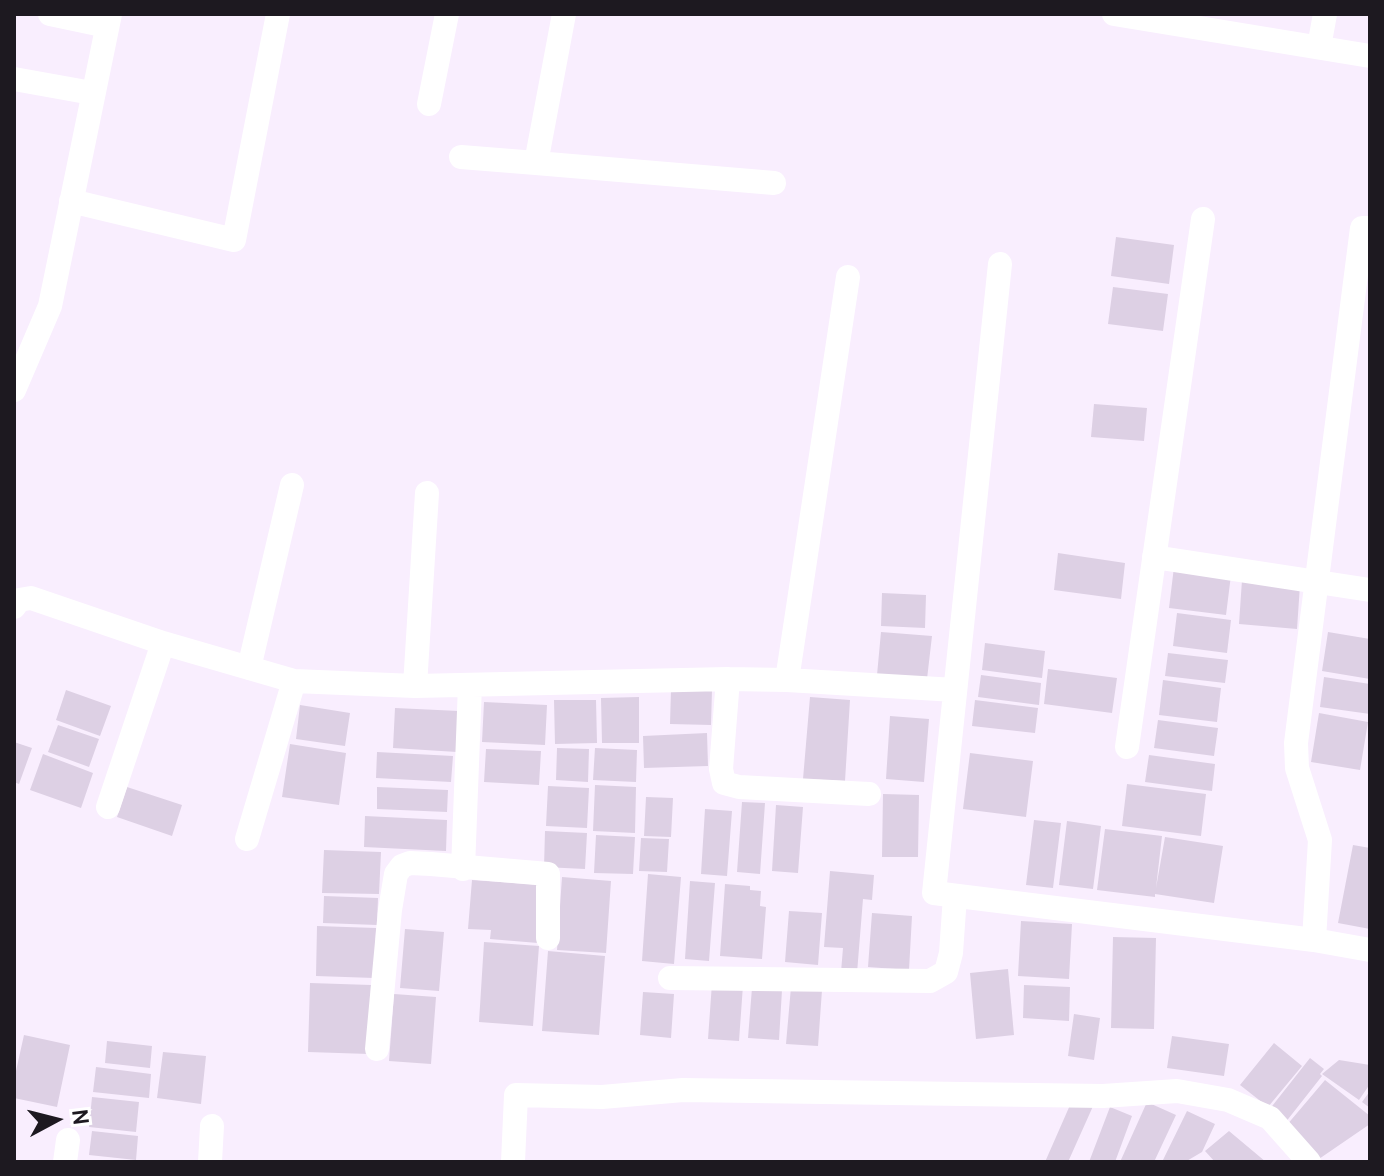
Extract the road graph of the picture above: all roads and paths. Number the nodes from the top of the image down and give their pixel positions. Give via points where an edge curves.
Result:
1 (50, 14) edge
2 (278, 14) edge
3 (447, 14) edge
4 (564, 14) edge
5 (1114, 14) edge
6 (1325, 14) edge
7 (108, 20) edge
8 (1319, 47) junction
9 (1370, 56) edge
10 (14, 79) edge
11 (92, 93) junction
12 (429, 104) dead end
13 (461, 157) dead end
14 (536, 163) junction
15 (774, 183) dead end
16 (71, 201) junction
17 (1203, 219) dead end
18 (1370, 228) edge
19 (1000, 264) dead end
20 (848, 277) dead end
21 (14, 390) edge
22 (292, 485) dead end
23 (427, 493) dead end
24 (1154, 557) junction
25 (1317, 582) junction
26 (1370, 590) edge
27 (14, 607) edge
28 (163, 643) junction
29 (249, 668) junction
30 (728, 679) junction
31 (787, 680) junction
32 (294, 681) junction
33 (470, 685) junction
34 (415, 686) junction
35 (955, 690) junction
36 (1127, 747) dead end
37 (869, 794) dead end
38 (108, 807) dead end
39 (247, 839) dead end
40 (463, 869) junction
41 (955, 896) junction
42 (548, 938) dead end
43 (1314, 940) junction
44 (1370, 950) edge
45 (670, 978) dead end
46 (377, 1049) dead end
47 (212, 1126) dead end
48 (210, 1162) edge
49 (513, 1162) edge
50 (1309, 1162) edge

1 - 7 street
2 - 16 street via 234,240
3 - 12 street
4 - 14 street
5 - 8 street
6 - 8 street
7 - 11 street
8 - 9 street
10 - 11 street
11 - 16 street
13 - 14 street
14 - 15 street
16 - 21 street via 50,306
17 - 24 street
18 - 25 street via 1362,228
19 - 35 street
20 - 31 street
22 - 29 street
23 - 34 street
24 - 25 street
24 - 36 street
25 - 26 street
25 - 43 street via 1296,743 1297,768 1320,840
27 - 28 street via 31,598
28 - 29 street
28 - 38 street
29 - 32 street
30 - 31 street
30 - 33 street
30 - 37 street via 724,783
31 - 35 street
32 - 34 street
32 - 39 street
33 - 34 street
33 - 40 street
35 - 41 street via 934,893
40 - 42 street via 548,874
40 - 46 street via 410,863 396,874
41 - 43 street
41 - 45 street via 946,972 930,981
43 - 44 street
47 - 48 street
49 - 50 street via 516,1095 602,1097 683,1090 1103,1096 1177,1091 1228,1100 1270,1118

